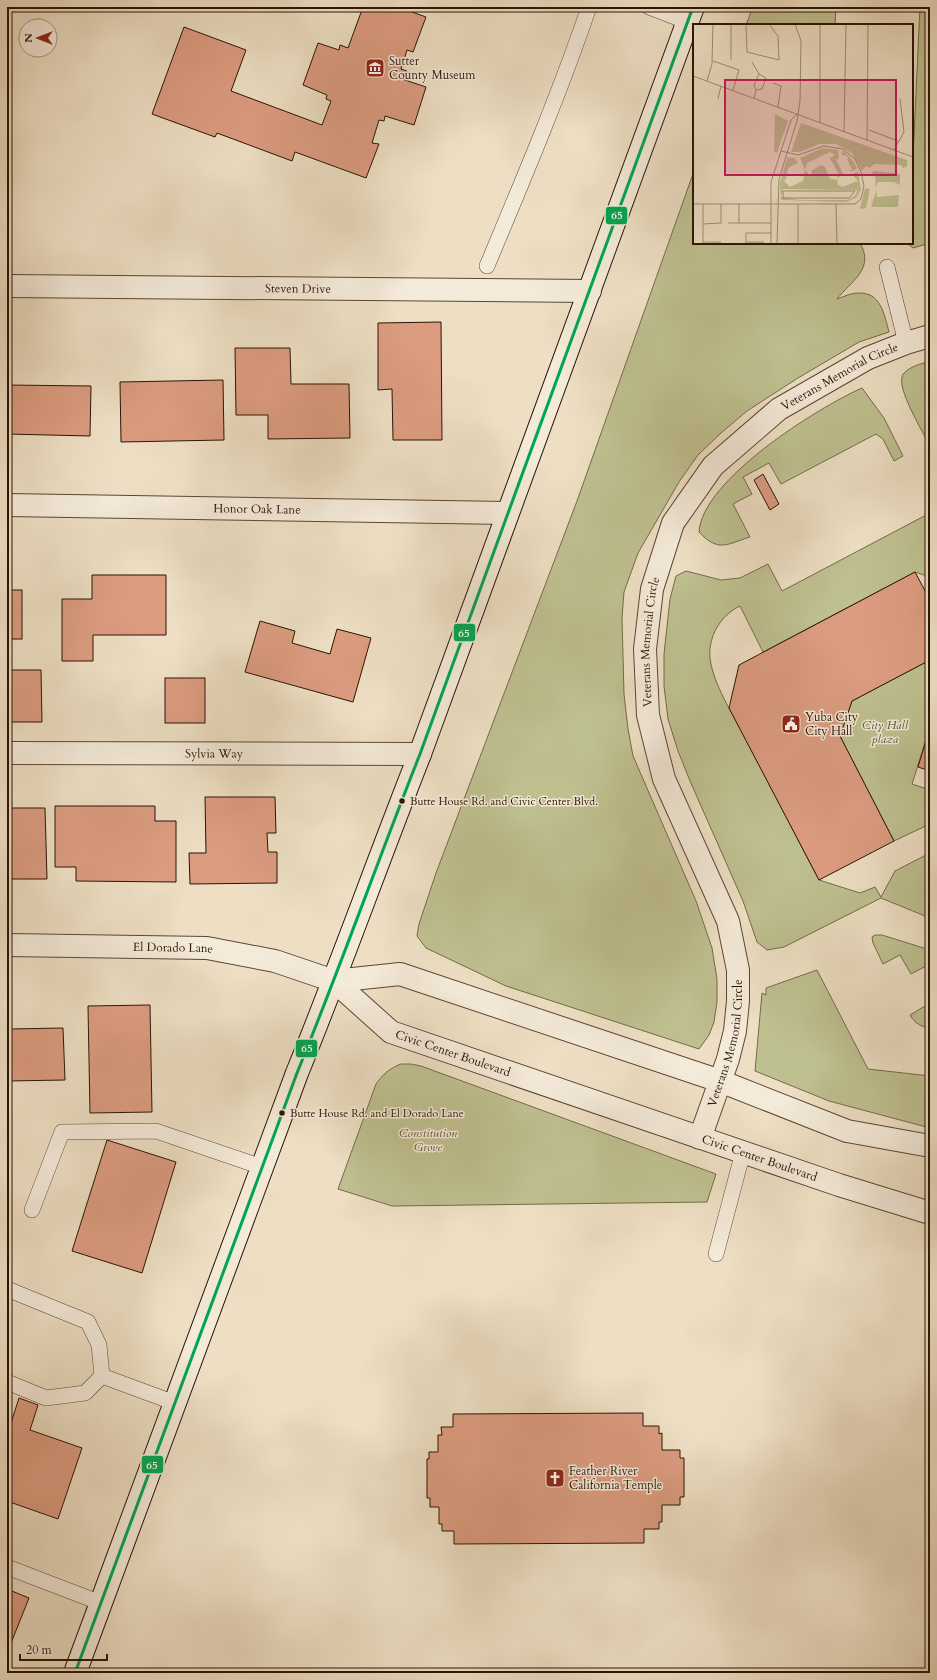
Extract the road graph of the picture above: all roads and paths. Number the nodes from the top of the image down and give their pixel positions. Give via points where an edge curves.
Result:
1 (589, 7) edge
2 (649, 7) edge
3 (690, 14) edge
4 (487, 266) dead end
5 (886, 268) dead end
6 (7, 286) edge
7 (590, 291) junction
8 (930, 336) edge
9 (906, 344) junction
10 (7, 505) edge
11 (507, 513) junction
12 (7, 753) edge
13 (420, 754) junction
14 (7, 945) edge
15 (334, 981) junction
16 (720, 1082) junction
17 (700, 1138) junction
18 (930, 1146) edge
19 (743, 1152) junction
20 (262, 1167) junction
21 (32, 1210) dead end
22 (930, 1213) edge
23 (716, 1254) dead end
24 (7, 1289) edge
25 (102, 1376) junction
26 (7, 1382) edge
27 (175, 1403) junction
28 (7, 1567) edge
29 (101, 1603) junction
30 (75, 1673) edge

1 - 4 lane via 534,154
2 - 3 lane
3 - 7 street
5 - 9 lane
6 - 7 street, Steven Drive
7 - 11 street
8 - 9 street, Veterans Memorial Circle
9 - 16 street, Veterans Memorial Circle via 868,358 779,409 714,466 673,523 652,589 645,649 648,715 664,779 728,921 738,970 735,1031
10 - 11 street, Honor Oak Lane
11 - 13 street
12 - 13 street, Sylvia Way
13 - 15 street
14 - 15 street, El Dorado Lane via 207,948 275,961
15 - 16 street via 400,974
15 - 17 street, Civic Center Boulevard via 391,1032
15 - 20 street
16 - 17 street, Veterans Memorial Circle
16 - 18 street via 847,1131
17 - 19 street, Civic Center Boulevard
19 - 22 street, Civic Center Boulevard
19 - 23 lane
20 - 21 lane via 156,1130 62,1132
20 - 27 street
24 - 25 lane via 88,1322 99,1345
25 - 26 lane via 85,1393 46,1398
25 - 27 lane
27 - 29 street
28 - 29 lane
29 - 30 street

